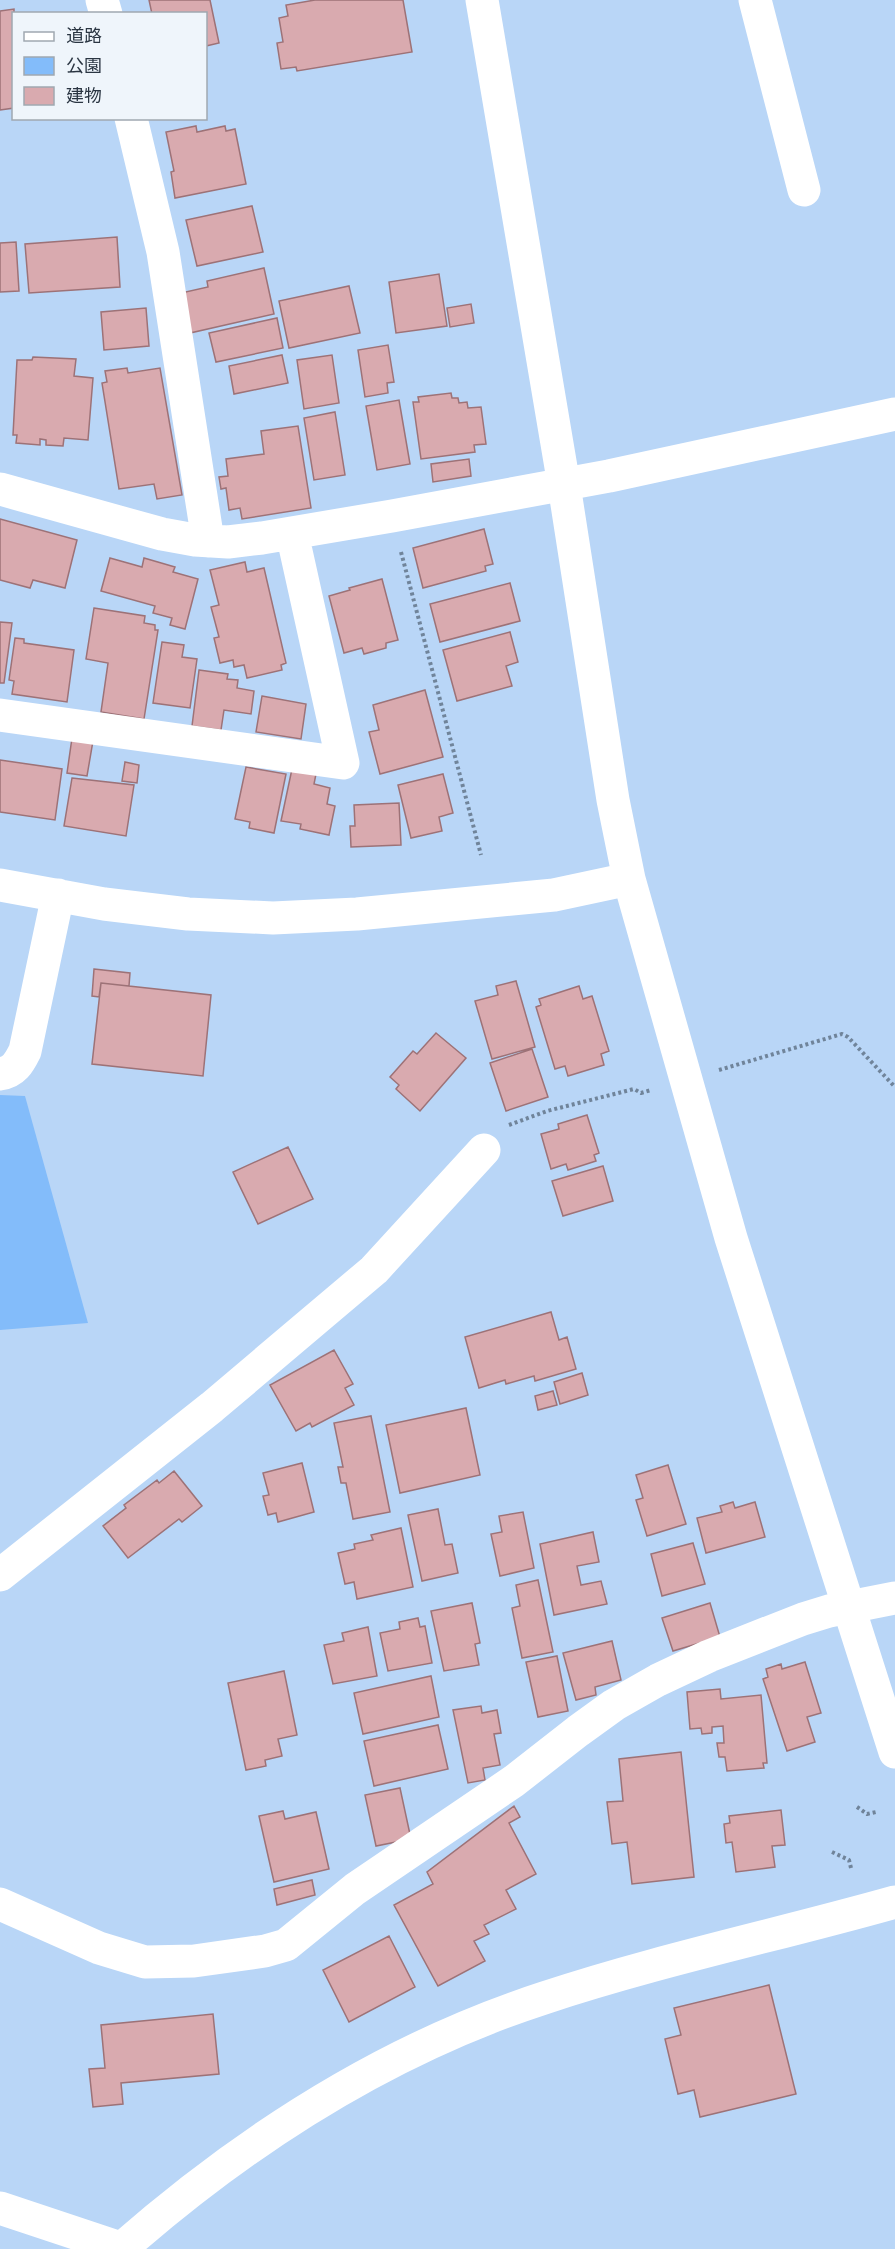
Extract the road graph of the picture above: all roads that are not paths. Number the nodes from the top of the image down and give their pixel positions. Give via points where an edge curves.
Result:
1 (482, 0) edge
2 (755, 0) edge
3 (131, 120) edge
4 (804, 190) dead end
5 (895, 414) edge
6 (564, 485) junction
7 (0, 489) edge
8 (292, 533) junction
9 (208, 541) junction
10 (0, 715) edge
11 (629, 879) junction
12 (0, 885) edge
13 (58, 896) junction
14 (0, 1074) edge
15 (484, 1150) road end
16 (0, 1575) edge
17 (895, 1598) edge
18 (848, 1607) junction
19 (895, 1752) edge
20 (895, 1902) edge
21 (0, 1904) edge
22 (0, 2208) edge
23 (122, 2249) edge

1 - 6 street
2 - 4 street
3 - 9 street via 163,252
5 - 6 street
6 - 8 street
6 - 11 street
7 - 9 street via 162,534
8 - 9 street
8 - 10 street via 343,763
11 - 13 street via 554,895 273,918 188,914
11 - 18 street via 731,1238
12 - 13 street
13 - 14 street via 25,1051 19,1064
15 - 16 street via 374,1270 203,1414
17 - 18 street
18 - 19 street
18 - 21 street via 803,1619 709,1656 614,1705 514,1781 356,1889 286,1945 194,1961 145,1962 99,1948
20 - 23 street via 620,1975 542,1998 466,2027 321,2101 252,2145 186,2193
22 - 23 street

